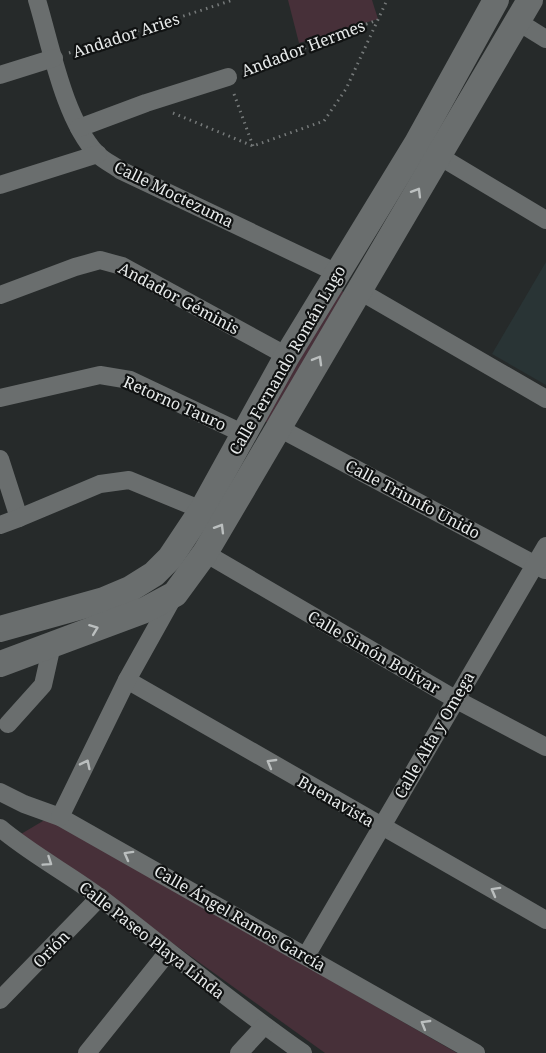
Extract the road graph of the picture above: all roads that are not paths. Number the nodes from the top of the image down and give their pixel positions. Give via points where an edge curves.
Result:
1 (37, 0) edge
2 (496, 0) edge
3 (524, 11) edge
4 (546, 39) edge
5 (54, 58) junction
6 (0, 75) edge
7 (228, 77) road end
8 (79, 128) junction
9 (98, 154) junction
10 (439, 156) junction
11 (0, 185) edge
12 (546, 220) edge
13 (337, 273) junction
14 (358, 290) junction
15 (0, 295) edge
16 (287, 356) junction
17 (0, 398) edge
18 (546, 399) edge
19 (279, 428) junction
20 (244, 434) junction
21 (0, 459) edge
22 (202, 510) junction
23 (20, 518) junction
24 (0, 525) edge
25 (546, 546) edge
26 (205, 554) junction
27 (541, 567) edge
28 (175, 594) junction
29 (0, 629) edge
30 (52, 645) junction
31 (0, 664) edge
32 (126, 680) junction
33 (455, 699) junction
34 (8, 724) dead end
35 (546, 747) edge
36 (0, 792) edge
37 (24, 804) junction
38 (60, 817) junction
39 (380, 827) junction
40 (2, 833) edge
41 (100, 897) junction
42 (546, 920) edge
43 (168, 952) junction
44 (306, 956) junction
45 (7, 988) edge
46 (0, 1000) edge
47 (264, 1026) junction
48 (87, 1053) edge
49 (239, 1053) edge
50 (303, 1053) edge
51 (476, 1053) edge

1 - 5 street, Calle Moctezuma
2 - 13 street, Calle Fernando Román Lugo via 417,143
3 - 4 street
3 - 10 street, Calle Fernando Román Lugo
5 - 6 street
5 - 8 street, Calle Moctezuma
7 - 8 street, Andador Hermes
8 - 9 street, Calle Moctezuma
9 - 11 street
9 - 13 street, Calle Moctezuma via 120,170
10 - 12 street
14 -> 10 street, Calle Fernando Román Lugo
13 - 16 street, Calle Fernando Román Lugo
14 - 18 street
19 -> 14 street, Calle Fernando Román Lugo
15 - 16 street, Andador Géminis via 100,260 122,266
16 - 20 street, Calle Fernando Román Lugo
17 - 20 street, Retorno Tauro via 100,375 130,380
26 -> 19 street, Calle Fernando Román Lugo
19 - 27 street, Calle Triunfo Unido
20 - 22 street, Calle Fernando Román Lugo
21 - 23 street
22 - 23 street via 129,480 100,484
22 - 29 street, Calle Fernando Román Lugo via 170,558 130,589
23 - 24 street
25 - 27 street, Calle Alfa y Omega
26 - 28 street, Calle Fernando Román Lugo
26 - 33 street, Calle Simón Bolívar
27 - 33 street, Calle Alfa y Omega
30 -> 28 street, Calle Fernando Román Lugo via 145,610
28 - 32 street, Calle Fernando Román Lugo
30 - 31 street, Calle Fernando Román Lugo
30 - 34 street via 42,685
38 -> 32 street, Calle Fernando Román Lugo
39 -> 32 street, Buenavista
33 - 35 street, Calle Simón Bolívar
33 - 39 street, Calle Alfa y Omega
36 - 37 street, Calle Ángel Ramos García
37 - 38 street, Calle Ángel Ramos García
37 - 40 street
44 -> 38 street, Calle Ángel Ramos García
42 -> 39 street, Buenavista
39 - 44 street, Calle Alfa y Omega
40 -> 41 street, Calle Paseo Playa Linda
41 - 43 street, Calle Paseo Playa Linda
41 - 45 street, Orión
43 - 47 street, Calle Paseo Playa Linda
43 - 48 street
51 -> 44 street, Calle Ángel Ramos García
45 - 46 street, Orión
47 - 49 street
47 - 50 street, Calle Paseo Playa Linda

